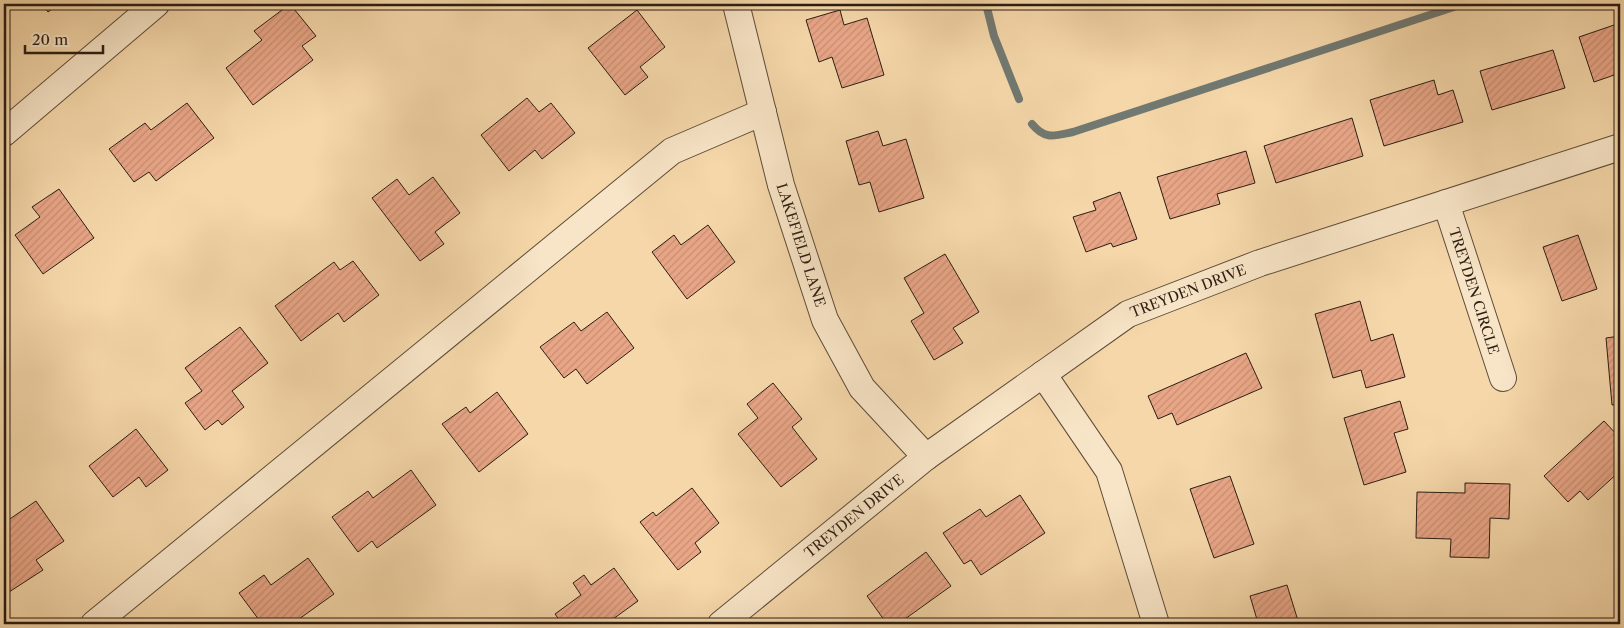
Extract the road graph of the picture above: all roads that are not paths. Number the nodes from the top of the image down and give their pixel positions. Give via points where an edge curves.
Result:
1 (156, 4) edge
2 (736, 4) edge
3 (763, 112) junction
4 (4, 133) edge
5 (1620, 146) edge
6 (1446, 203) junction
7 (1043, 374) junction
8 (1503, 378) dead end
9 (926, 457) junction
10 (94, 624) edge
11 (722, 624) edge
12 (1156, 624) edge

1 - 4 street
2 - 3 street, LAKEFIELD LANE
3 - 9 street, LAKEFIELD LANE via 781,185 825,320 862,388
3 - 10 street via 672,151
5 - 6 street, TREYDEN DRIVE
6 - 7 street, TREYDEN DRIVE via 1260,263 1128,314
6 - 8 street, TREYDEN CIRCLE
7 - 9 street, TREYDEN DRIVE
7 - 12 street via 1109,471
9 - 11 street, TREYDEN DRIVE

